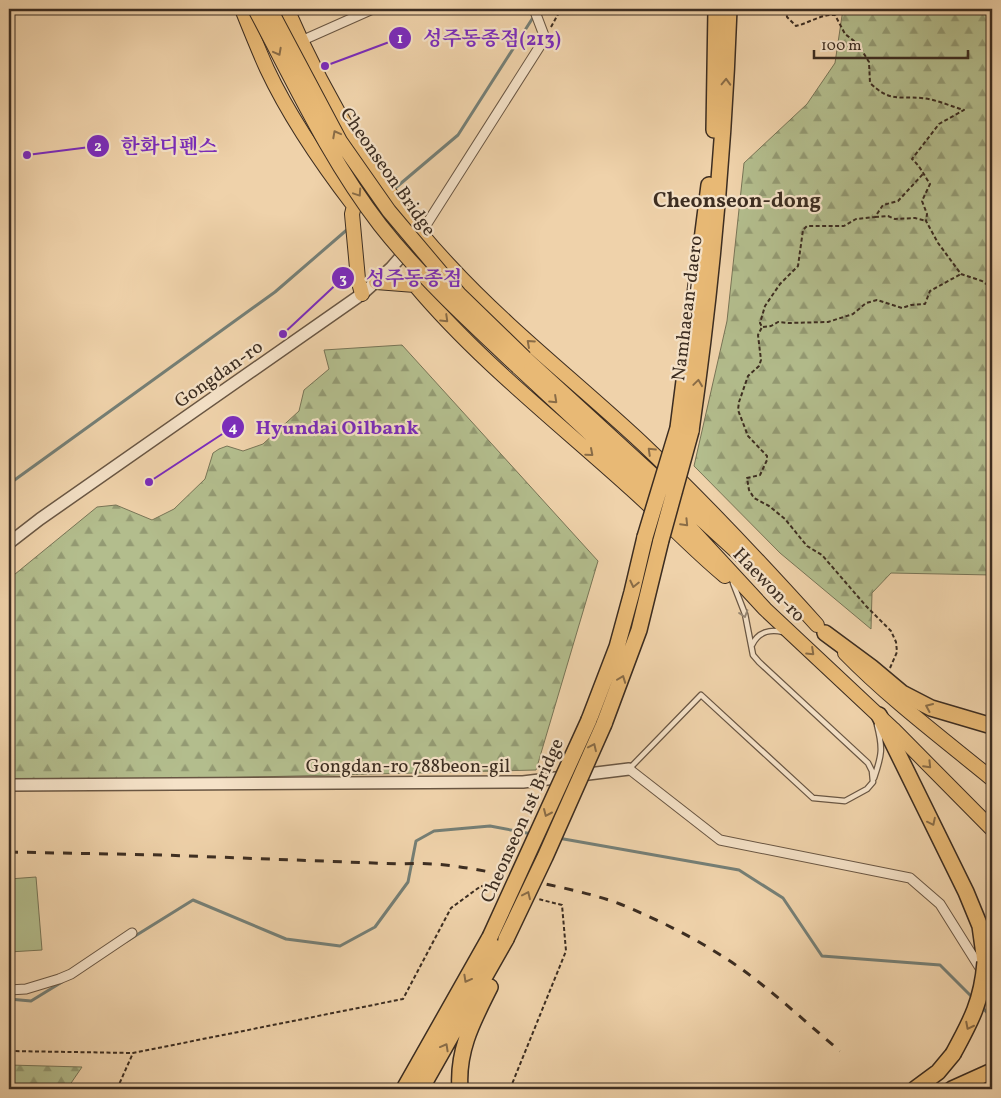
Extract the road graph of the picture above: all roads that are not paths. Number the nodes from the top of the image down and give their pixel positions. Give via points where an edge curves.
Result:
1 (242, 9) edge
2 (255, 9) edge
3 (270, 9) edge
4 (287, 9) edge
5 (373, 9) edge
6 (534, 9) edge
7 (716, 9) edge
8 (729, 9) edge
9 (301, 41) junction
10 (421, 233) junction
11 (376, 282) junction
12 (468, 283) junction
13 (362, 294) junction
14 (431, 304) junction
15 (521, 362) junction
16 (684, 429) junction
17 (9, 543) edge
18 (733, 583) junction
19 (765, 609) junction
20 (821, 629) junction
21 (795, 637) junction
22 (752, 646) junction
23 (864, 701) junction
24 (879, 715) junction
25 (992, 726) edge
26 (629, 768) junction
27 (992, 779) edge
28 (873, 782) junction
29 (9, 785) edge
30 (992, 829) edge
31 (132, 933) dead end
32 (506, 939) junction
33 (992, 988) edge
34 (9, 990) edge
35 (420, 1062) junction
36 (992, 1071) edge
37 (956, 1088) edge
38 (395, 1089) edge
39 (404, 1089) edge
40 (421, 1089) edge
41 (460, 1089) edge
42 (915, 1089) edge

1 - 13 main road via 268,70 295,121 354,206 352,214
2 -> 15 main road, Cheonseon Bridge, bridge via 329,150 380,225 436,289
15 -> 3 main road, Cheonseon Bridge, bridge via 389,211 340,141
4 - 9 main road
5 - 9 street
6 - 10 street, Gongdan-ro via 544,34
7 - 16 highway, Namhaean-daero via 714,154
16 -> 8 highway, Namhaean-daero via 700,366 715,233 726,99
9 - 10 main road via 347,126
10 - 11 street, Gongdan-ro
10 - 12 main road
11 - 13 street, Gongdan-ro
11 - 14 main road via 415,286
12 - 14 main road via 447,271 436,271 424,286
20 -> 12 main road via 691,490
13 - 17 street, Gongdan-ro
14 -> 18 main road via 533,402
15 -> 19 main road, Haewon-ro via 681,518
15 - 20 main road, Haewon-ro
32 -> 16 highway, Cheonseon 1st Bridge, bridge via 604,724 639,630
16 -> 35 highway, Cheonseon 1st Bridge, bridge via 645,537 617,647 589,720 490,937
18 - 19 main road
18 -> 22 lane via 745,614
19 - 21 main road, Haewon-ro
25 -> 20 highway via 930,708 902,693
20 - 27 main road, Haewon-ro via 864,673
21 - 22 lane via 777,630 766,632 757,637
21 -> 23 main road, Haewon-ro
22 - 28 lane via 759,662 868,763
23 - 24 main road, Haewon-ro
23 - 28 lane via 876,724 882,755
24 -> 30 main road, Haewon-ro
24 -> 42 highway, bridge via 966,892 980,926 985,962 975,1013 953,1054 938,1072
26 - 28 lane via 701,695 813,798 845,801
26 - 29 street, Gongdan-ro 788beon-gil via 523,782
26 - 33 street via 720,840 910,878 940,904
31 - 34 street via 71,974 26,989
40 -> 32 highway
32 - 41 highway via 496,975 464,1044
35 - 38 highway
35 - 39 highway
36 - 37 highway

